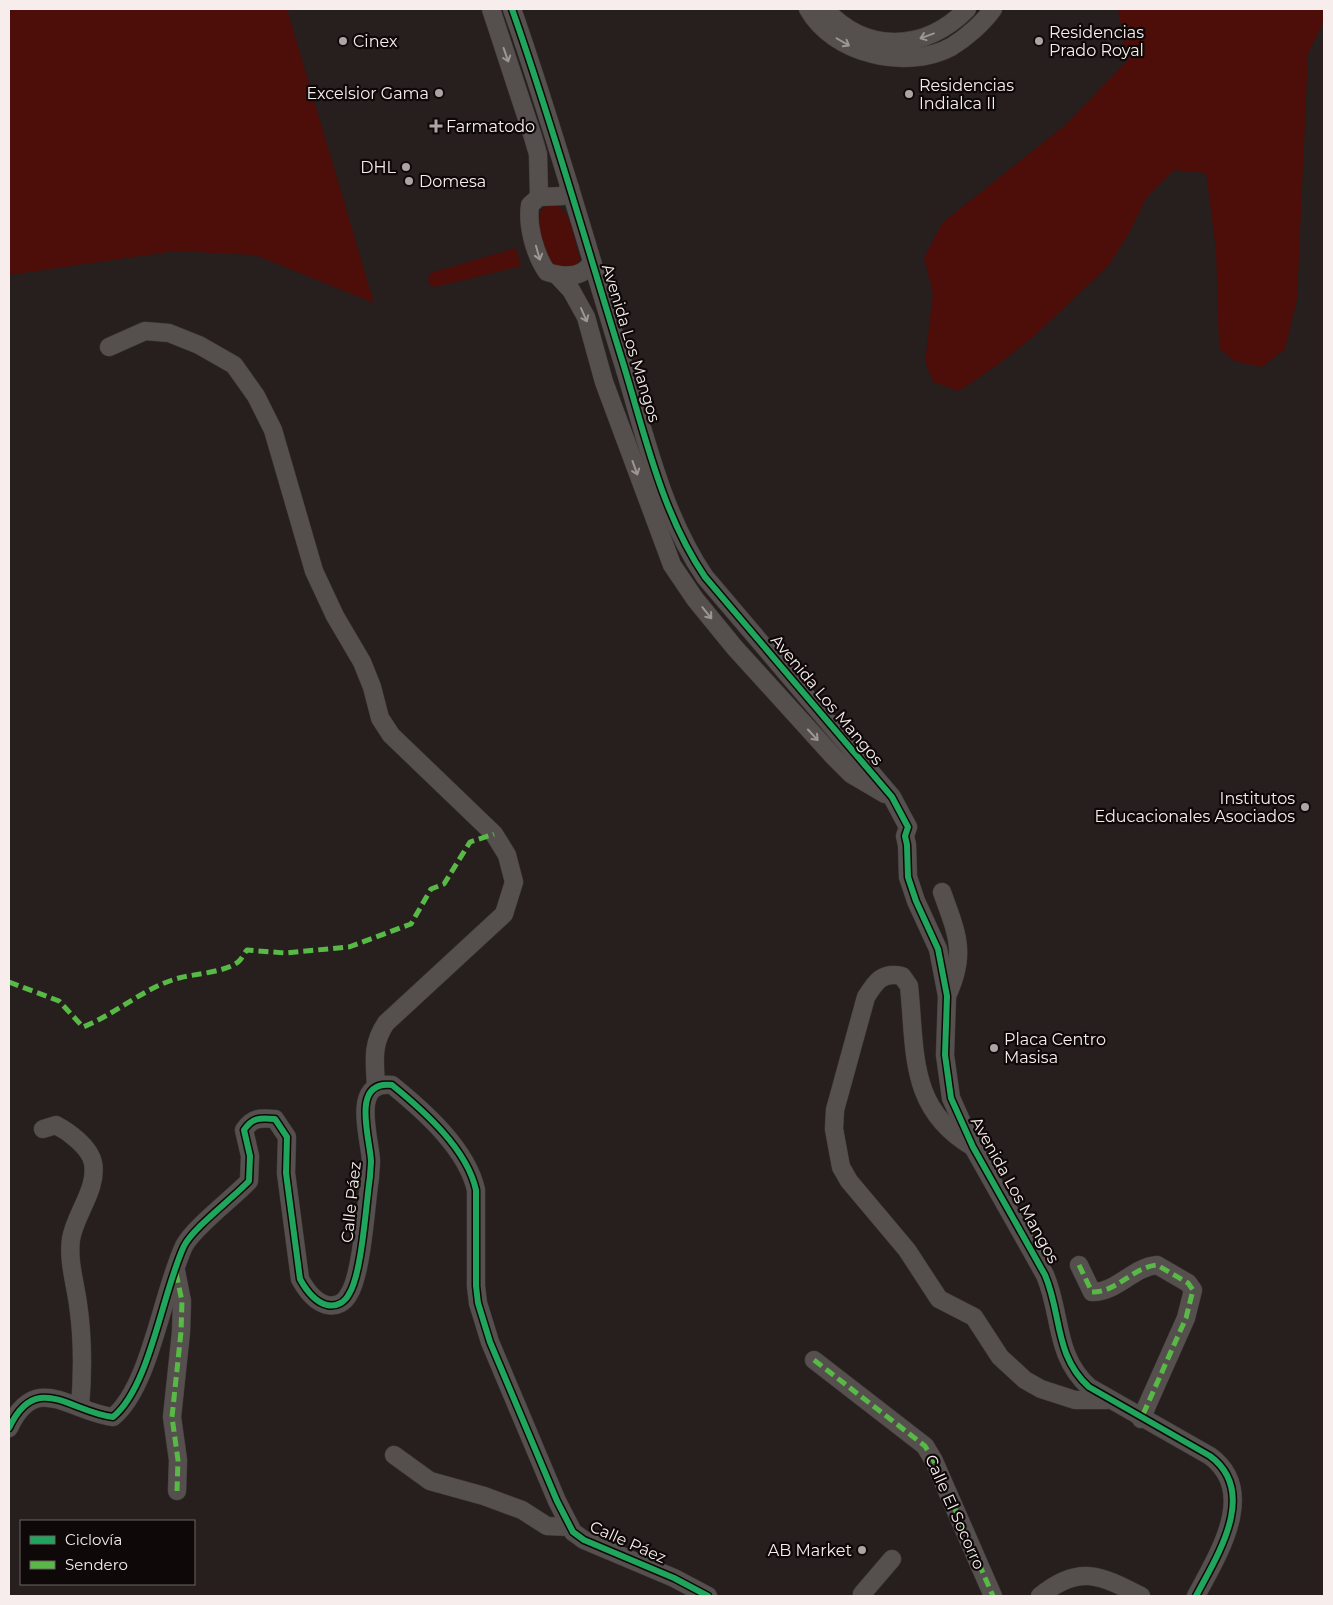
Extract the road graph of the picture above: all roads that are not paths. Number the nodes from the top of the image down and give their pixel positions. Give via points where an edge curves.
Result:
1 (492, 9) edge
2 (512, 9) edge
3 (808, 9) edge
4 (825, 9) edge
5 (967, 9) edge
6 (994, 9) edge
7 (570, 188) junction
8 (539, 197) junction
9 (592, 262) junction
10 (557, 275) junction
11 (109, 347) dead end
12 (892, 797) junction
13 (942, 892) dead end
14 (946, 996) junction
15 (376, 1087) junction
16 (43, 1129) dead end
17 (973, 1147) junction
18 (1078, 1265) dead end
19 (175, 1268) junction
20 (814, 1360) dead end
21 (1107, 1400) junction
22 (80, 1407) junction
23 (1141, 1419) junction
24 (9, 1428) edge
25 (394, 1454) dead end
26 (177, 1491) dead end
27 (570, 1527) junction
28 (892, 1559) dead end
29 (708, 1596) edge
30 (863, 1596) edge
31 (993, 1596) edge
32 (1040, 1596) edge
33 (1141, 1596) edge
34 (1196, 1596) edge

1 -> 8 street, Avenida Los Mangos via 538,154
2 - 7 street, Avenida Los Mangos
3 -> 6 street via 820,25 838,40 880,56 926,55 950,48
5 -> 4 street via 952,24 909,42 875,40 852,32
7 - 8 street via 563,196
7 - 9 street, Avenida Los Mangos
8 -> 10 street, Avenida Los Mangos via 530,205 529,222 541,264 547,272
9 - 10 street, Avenida Los Mangos via 582,273
9 - 12 street, Avenida Los Mangos via 665,499 690,555
10 -> 12 street, Avenida Los Mangos via 571,290 586,317 604,382 672,565 735,648 834,757 851,774
11 - 15 street via 145,331 168,333 234,365 256,396 273,430 314,571 362,662 380,718 391,735 494,834 507,855 514,882 504,914 386,1023 377,1036 374,1056
12 - 14 street, Avenida Los Mangos via 908,828 905,836 908,877 938,949
13 - 14 street via 959,950 958,967
14 - 17 street, Avenida Los Mangos via 947,1078 951,1098
15 - 19 street, Calle Páez via 366,1102 364,1114 371,1162 358,1262 355,1281 344,1301 335,1306 325,1305 307,1291 300,1279 286,1173 287,1137 275,1120 258,1118 250,1121 244,1130 250,1156 249,1182 185,1244
15 - 27 street, Calle Páez via 392,1085 400,1092 458,1149 473,1174 478,1303 490,1342
16 - 22 street via 56,1124 82,1145 93,1161 93,1178 71,1238 72,1278 78,1302 82,1352
17 - 21 street, Avenida Los Mangos via 1053,1293 1066,1357 1076,1375
17 - 21 street via 955,1137 928,1104 919,1081 909,986 902,976 883,976 866,997 835,1110 834,1129 841,1167 907,1250 939,1299 974,1317 1010,1369 1033,1385 1056,1394 1075,1400
18 - 23 street via 1092,1292 1104,1290 1146,1268 1157,1266 1188,1283 1192,1290 1186,1318
19 - 22 street, Calle Páez via 138,1384 124,1408 113,1417 94,1415
19 - 26 street via 182,1301 172,1416 178,1460
20 - 31 street, Calle El Socorro via 925,1446
21 - 23 street, Avenida Los Mangos
22 - 24 street via 45,1397 32,1400 18,1409
23 - 34 street, Avenida Los Mangos via 1210,1456 1229,1475 1233,1515
25 - 27 street via 430,1481 522,1510 547,1526
27 - 29 street, Calle Páez via 584,1540
28 - 30 street
32 - 33 street via 1053,1586 1082,1574 1110,1580

